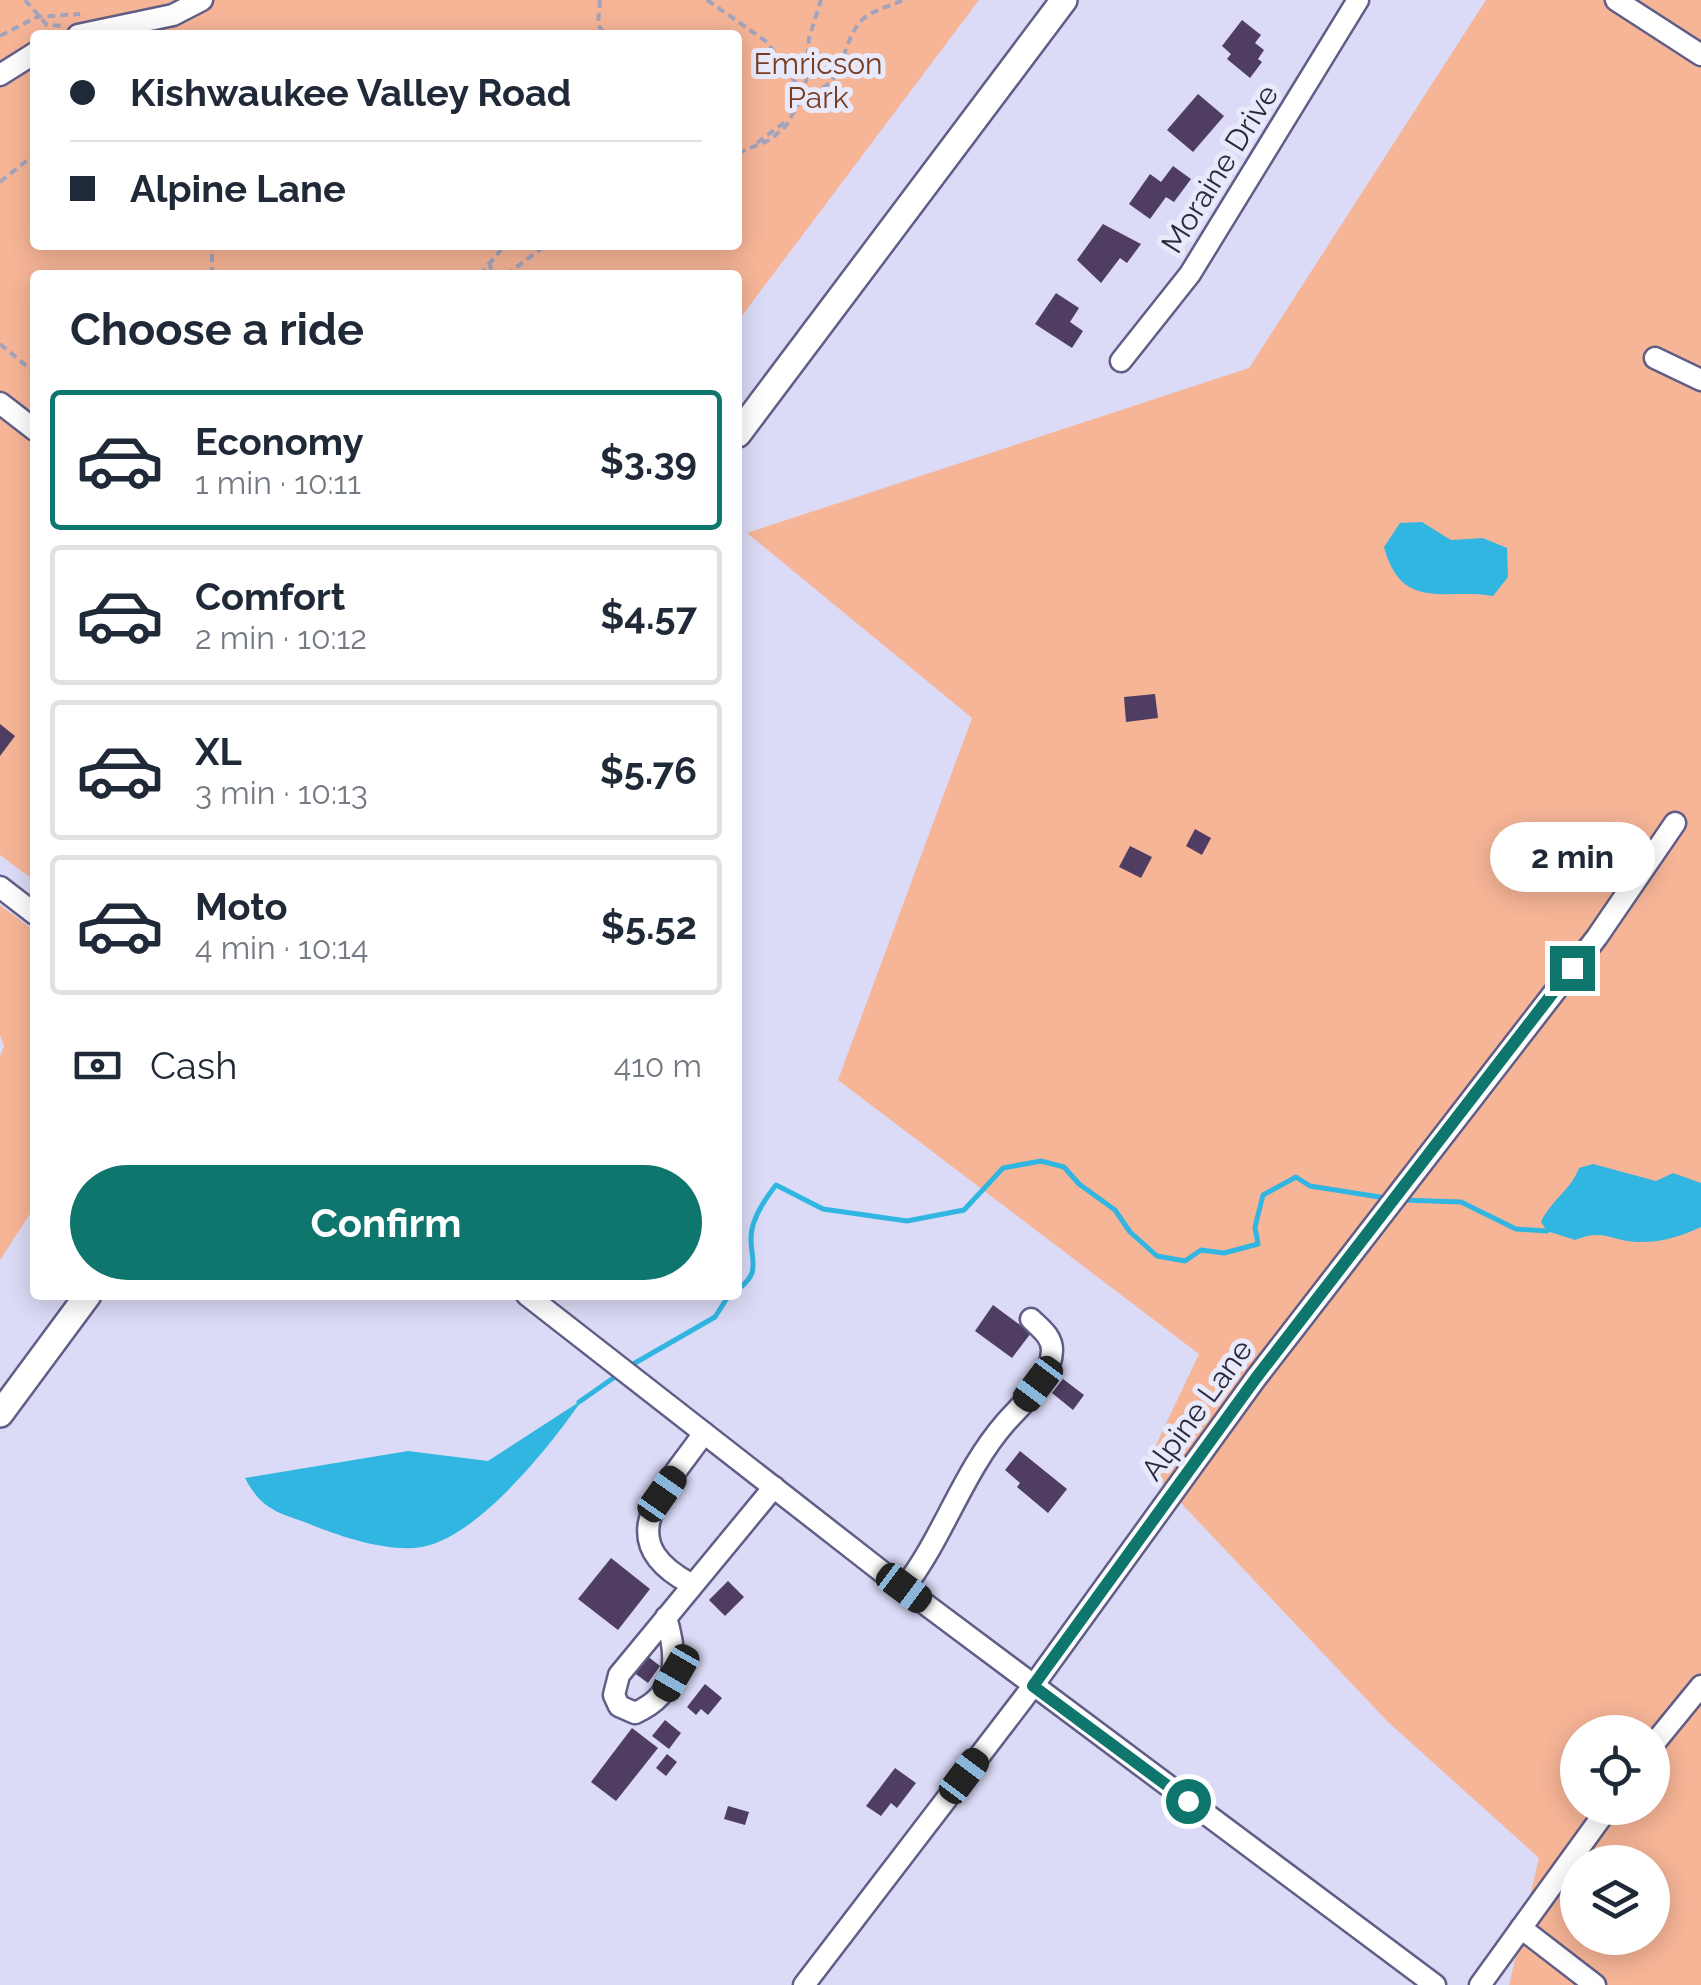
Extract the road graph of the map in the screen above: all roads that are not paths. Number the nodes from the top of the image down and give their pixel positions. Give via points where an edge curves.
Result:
1 (202, 0) edge
2 (1064, 0) edge
3 (1358, 0) edge
4 (1616, 0) edge
5 (102, 30) edge
6 (30, 56) edge
7 (1701, 56) edge
8 (0, 75) edge
9 (1655, 358) dead end
10 (1120, 361) dead end
11 (1701, 380) edge
12 (0, 403) edge
13 (30, 426) edge
14 (742, 429) edge
15 (1675, 822) dead end
16 (0, 887) edge
17 (30, 910) edge
18 (84, 1300) edge
19 (533, 1300) edge
20 (1030, 1319) dead end
21 (0, 1414) edge
22 (704, 1433) junction
23 (774, 1488) junction
24 (690, 1584) junction
25 (904, 1588) junction
26 (666, 1616) dead end
27 (1033, 1686) junction
28 (1701, 1686) edge
29 (1670, 1724) edge
30 (1596, 1825) edge
31 (1521, 1928) junction
32 (804, 1985) edge
33 (1435, 1985) edge
34 (1480, 1985) edge
35 (1594, 1985) edge

1 - 5 street via 173,15
2 - 14 main road
3 - 10 street, Moraine Drive via 1190,274
4 - 7 street
6 - 8 street
9 - 11 street
12 - 13 street
15 - 27 street, Alpine Lane via 1597,937 1256,1378
16 - 17 street
18 - 21 main road
19 - 22 street
20 - 25 street via 1046,1332 1049,1364 988,1444
22 - 23 street
22 - 24 street via 648,1521 649,1551 660,1567
23 - 24 street
23 - 25 street
24 - 26 street
25 - 27 street
27 - 32 street, Alpine Lane
27 - 33 street
28 - 29 street
30 - 31 street
31 - 34 street
31 - 35 street

